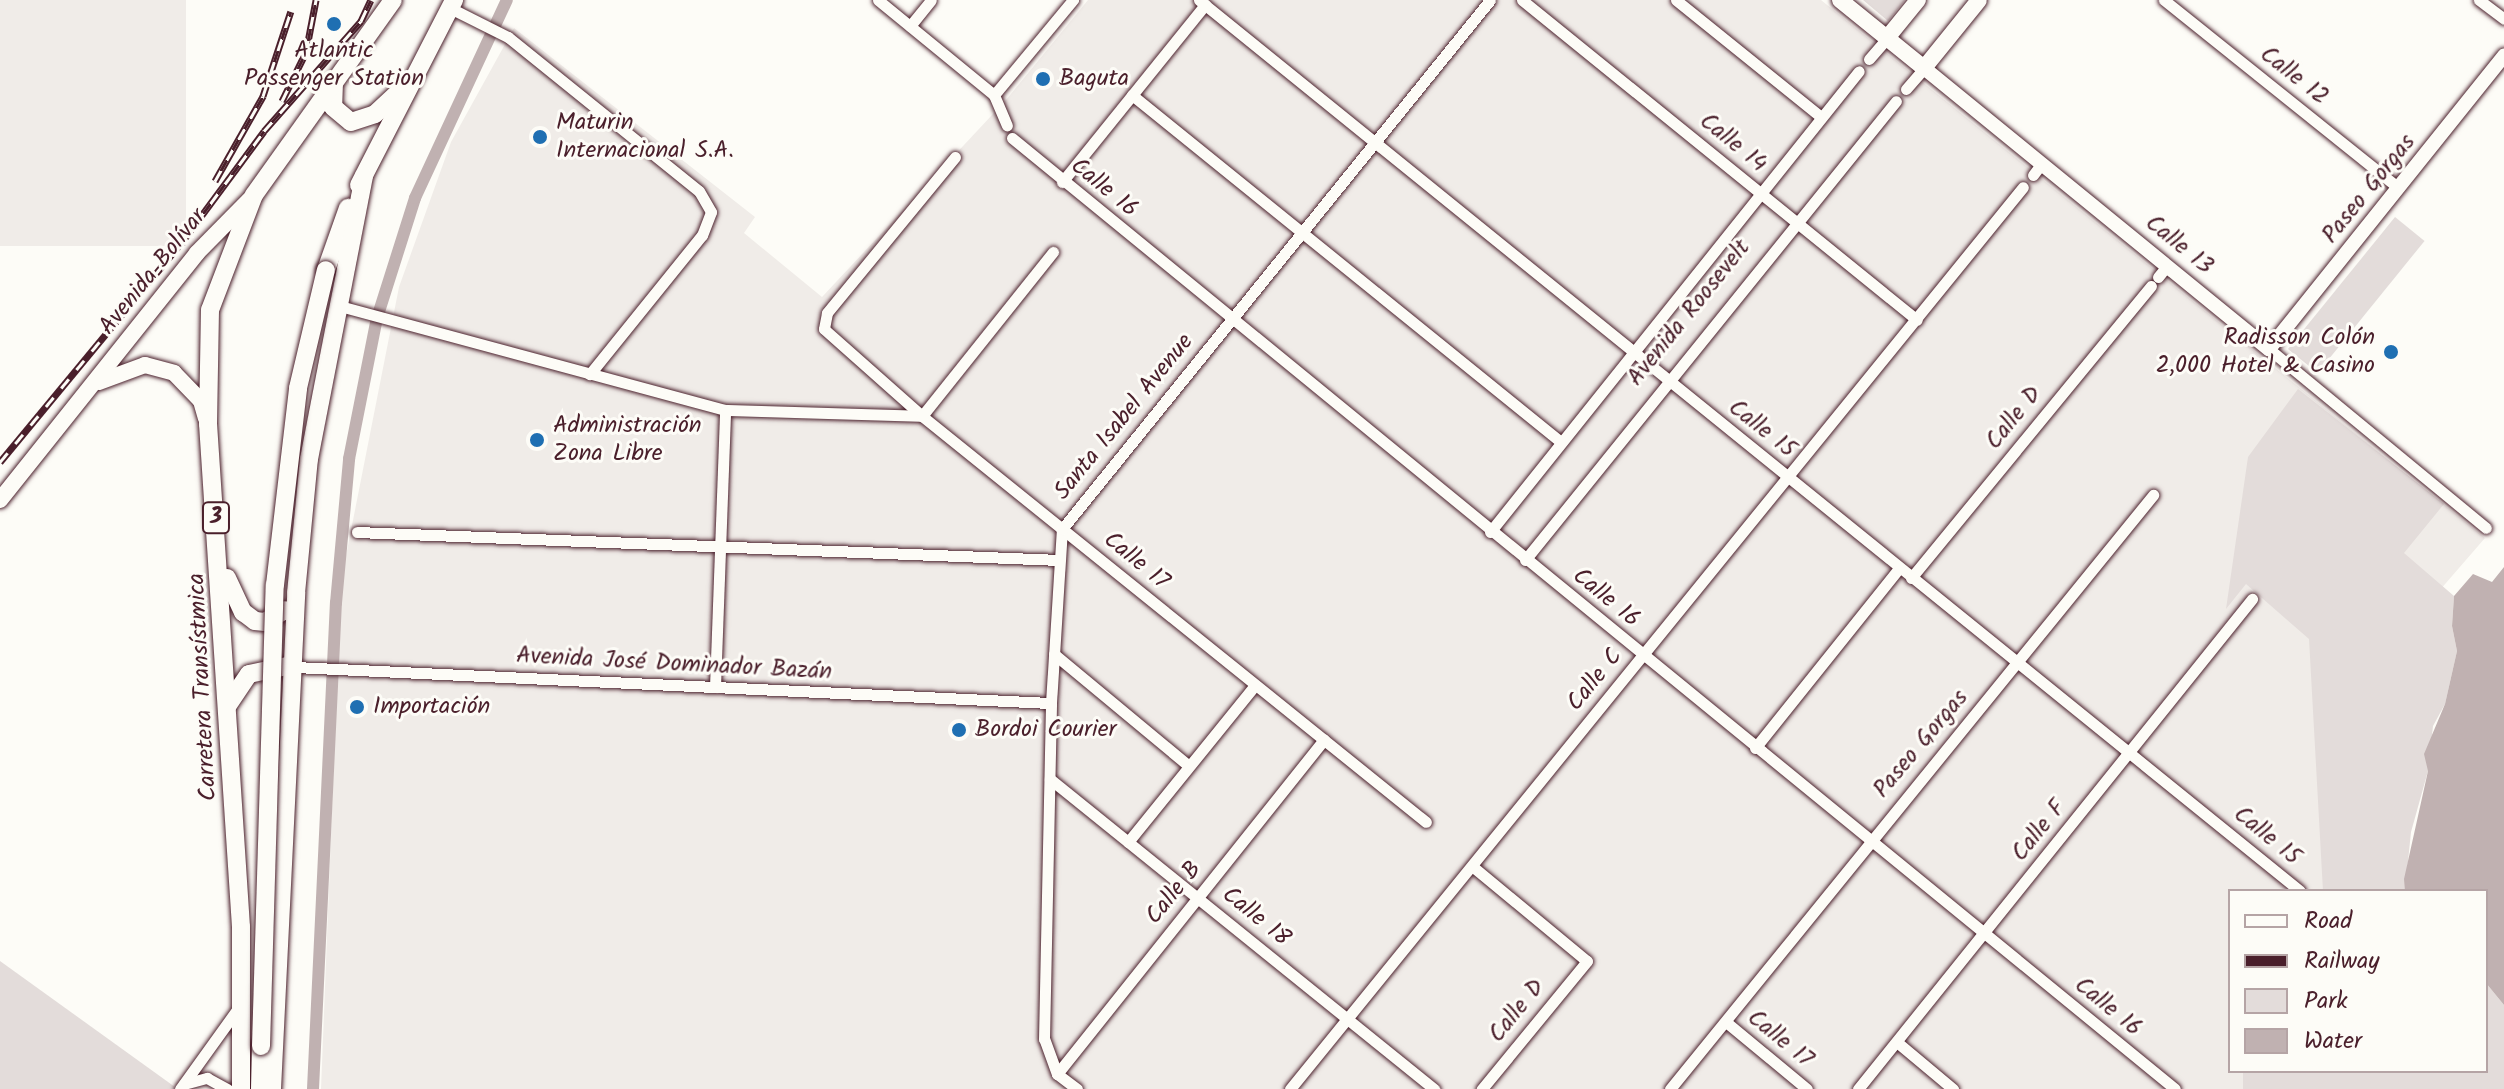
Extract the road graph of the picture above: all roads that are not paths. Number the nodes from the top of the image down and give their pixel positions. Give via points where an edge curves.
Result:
1 (393, 0) edge
2 (878, 0) edge
3 (931, 0) edge
4 (1073, 0) edge
5 (1490, 0) edge
6 (1522, 0) edge
7 (1676, 0) edge
8 (1840, 0) edge
9 (1918, 0) edge
10 (1979, 0) edge
11 (2164, 0) edge
12 (2479, 0) edge
13 (1202, 2) edge
14 (452, 4) edge
15 (2504, 19) edge
16 (910, 26) junction
17 (1887, 38) junction
18 (2504, 56) edge
19 (1869, 59) dead end
20 (1924, 68) junction
21 (1859, 71) dead end
22 (414, 77) junction
23 (334, 80) junction
24 (1906, 89) dead end
25 (994, 95) junction
26 (1132, 95) junction
27 (1896, 101) dead end
28 (1821, 117) junction
29 (1007, 125) dead end
30 (1012, 138) dead end
31 (1374, 143) junction
32 (955, 157) dead end
33 (364, 176) junction
34 (1062, 182) junction
35 (2023, 187) dead end
36 (2397, 187) junction
37 (1759, 192) junction
38 (254, 195) junction
39 (1794, 222) junction
40 (1302, 232) junction
41 (1053, 252) dead end
42 (2159, 276) junction
43 (336, 305) junction
44 (1231, 320) junction
45 (1917, 320) junction
46 (2269, 349) junction
47 (1632, 351) junction
48 (590, 374) junction
49 (1665, 381) junction
50 (94, 384) junction
51 (725, 410) junction
52 (922, 416) junction
53 (208, 424) junction
54 (1561, 442) junction
55 (1788, 478) junction
56 (2153, 495) dead end
57 (0, 500) edge
58 (2486, 528) dead end
59 (1062, 529) junction
60 (357, 532) dead end
61 (1490, 532) junction
62 (720, 547) junction
63 (220, 556) junction
64 (1059, 560) junction
65 (1525, 560) junction
66 (1899, 568) junction
67 (1911, 578) junction
68 (296, 593) junction
69 (2252, 599) dead end
70 (1054, 654) junction
71 (1643, 656) junction
72 (2017, 663) junction
73 (295, 667) junction
74 (1255, 685) junction
75 (715, 687) junction
76 (1051, 703) junction
77 (228, 705) junction
78 (1324, 740) junction
79 (1755, 748) junction
80 (2129, 753) junction
81 (1189, 766) junction
82 (1050, 779) junction
83 (1426, 822) dead end
84 (1869, 841) junction
85 (1128, 842) junction
86 (1472, 866) junction
87 (2298, 889) edge
88 (1198, 898) junction
89 (1985, 934) junction
90 (244, 1000) junction
91 (1347, 1019) junction
92 (1726, 1022) junction
93 (1898, 1043) junction
94 (1057, 1074) junction
95 (182, 1087) edge
96 (227, 1089) edge
97 (241, 1089) edge
98 (260, 1089) edge
99 (272, 1089) edge
100 (1077, 1089) edge
101 (1290, 1089) edge
102 (1434, 1089) edge
103 (1482, 1089) edge
104 (1670, 1089) edge
105 (1807, 1089) edge
106 (1858, 1089) edge
107 (1953, 1089) edge
108 (2175, 1089) edge

1 - 23 main road, Carretera Transístmica / 3
2 - 16 street
3 - 16 street
4 - 25 street
5 - 31 street, Santa Isabel Avenue
6 - 37 street, Calle 14
7 - 28 street
8 - 17 main road, Calle 13
9 - 17 main road
10 - 20 main road
11 - 36 street, Calle 12
12 - 15 street
13 - 26 street
13 - 31 street, Calle 15
14 - 22 main road
14 - 48 street via 508,37 699,191 711,212 702,235
16 - 25 street
17 - 19 street
17 - 20 main road, Calle 13
18 - 36 street, Paseo Gorgas
20 - 24 street
20 - 42 street, Calle 13
21 - 28 street, Avenida Roosevelt
22 - 23 main road via 375,114 355,122 335,112
22 - 33 main road
23 - 38 main road, Carretera Transístmica / 3
25 - 29 street
26 - 34 street
26 - 40 street
27 - 39 street, Avenida Roosevelt
28 - 37 street, Avenida Roosevelt
30 - 34 street, Calle 16
31 - 40 street, Santa Isabel Avenue
31 - 47 street, Calle 15
32 - 52 street, Calle 17 via 827,313 824,329
33 - 43 main road
33 - 98 main road, bridge via 326,270 298,388 275,585
34 - 44 street, Calle 16
35 - 45 street, Calle C
36 - 46 street, Paseo Gorgas
37 - 39 street, Calle 14
37 - 47 street, Avenida Roosevelt
38 - 50 main road, Avenida Bolívar via 197,253
38 - 53 main road, Carretera Transístmica / 3 via 210,310
39 - 45 street, Calle 14
39 - 49 street, Avenida Roosevelt
40 - 44 street, Santa Isabel Avenue
40 - 54 street
41 - 52 street
42 - 46 street, Calle 13
42 - 67 street, Calle D
43 - 48 street
43 - 68 main road via 315,411
44 - 59 street, Santa Isabel Avenue
44 - 61 street, Calle 16
45 - 55 street, Calle C
46 - 58 street, Calle 13
47 - 49 street, Calle 15
47 - 54 street, Avenida Roosevelt
48 - 51 street
49 - 55 street, Calle 15
49 - 65 street, Avenida Roosevelt
50 - 53 main road, Avenida Bolívar via 125,368 145,365 174,373 201,401
50 - 57 main road, Avenida Bolívar
51 - 52 street
51 - 62 street
52 - 59 street, Calle 17
53 - 63 main road, Carretera Transístmica / 3
54 - 61 street, Avenida Roosevelt
55 - 66 street, Calle 15
55 - 71 street, Calle C
56 - 72 street, Paseo Gorgas
59 - 64 street, Santa Isabel Avenue
59 - 74 street, Calle 17
60 - 62 street
61 - 65 street, Calle 16
62 - 64 street
62 - 75 street
63 - 68 main road via 234,597 255,621 275,618
63 - 77 main road, Carretera Transístmica / 3
64 - 70 street, Santa Isabel Avenue
65 - 71 street, Calle 16
66 - 67 street, Calle 15
66 - 79 street
67 - 72 street, Calle 15
68 - 73 main road
69 - 80 street, Calle F
70 - 76 street, Santa Isabel Avenue
70 - 81 street
71 - 79 street, Calle 16
71 - 86 street, Calle C
72 - 80 street, Calle 15
72 - 84 street, Paseo Gorgas
73 - 75 street, Avenida José Dominador Bazán
73 - 77 main road via 273,665 249,674
73 - 99 main road
74 - 78 street, Calle 17
74 - 81 street
75 - 76 street, Avenida José Dominador Bazán
76 - 82 street, Santa Isabel Avenue
77 - 90 main road, Carretera Transístmica / 3
78 - 83 street, Calle 17
78 - 88 street, Calle B
79 - 84 street, Calle 16
80 - 87 street, Calle 15
80 - 89 street, Calle F
81 - 85 street
82 - 85 street, Calle 18
82 - 94 street, Santa Isabel Avenue via 1044,1039
84 - 89 street, Calle 16
84 - 92 street, Paseo Gorgas
85 - 88 street, Calle 18
86 - 91 street, Calle C
86 - 103 street, Calle D via 1587,961
88 - 91 street, Calle 18
88 - 94 street, Calle B
89 - 93 street, Calle F
89 - 108 street, Calle 16
90 - 95 street
90 - 97 main road, Carretera Transístmica / 3
91 - 101 street, Calle C
91 - 102 street, Calle 18
92 - 104 street, Paseo Gorgas
92 - 105 street, Calle 17
93 - 106 street, Calle F
93 - 107 street
94 - 100 street
95 - 96 street via 207,1078

